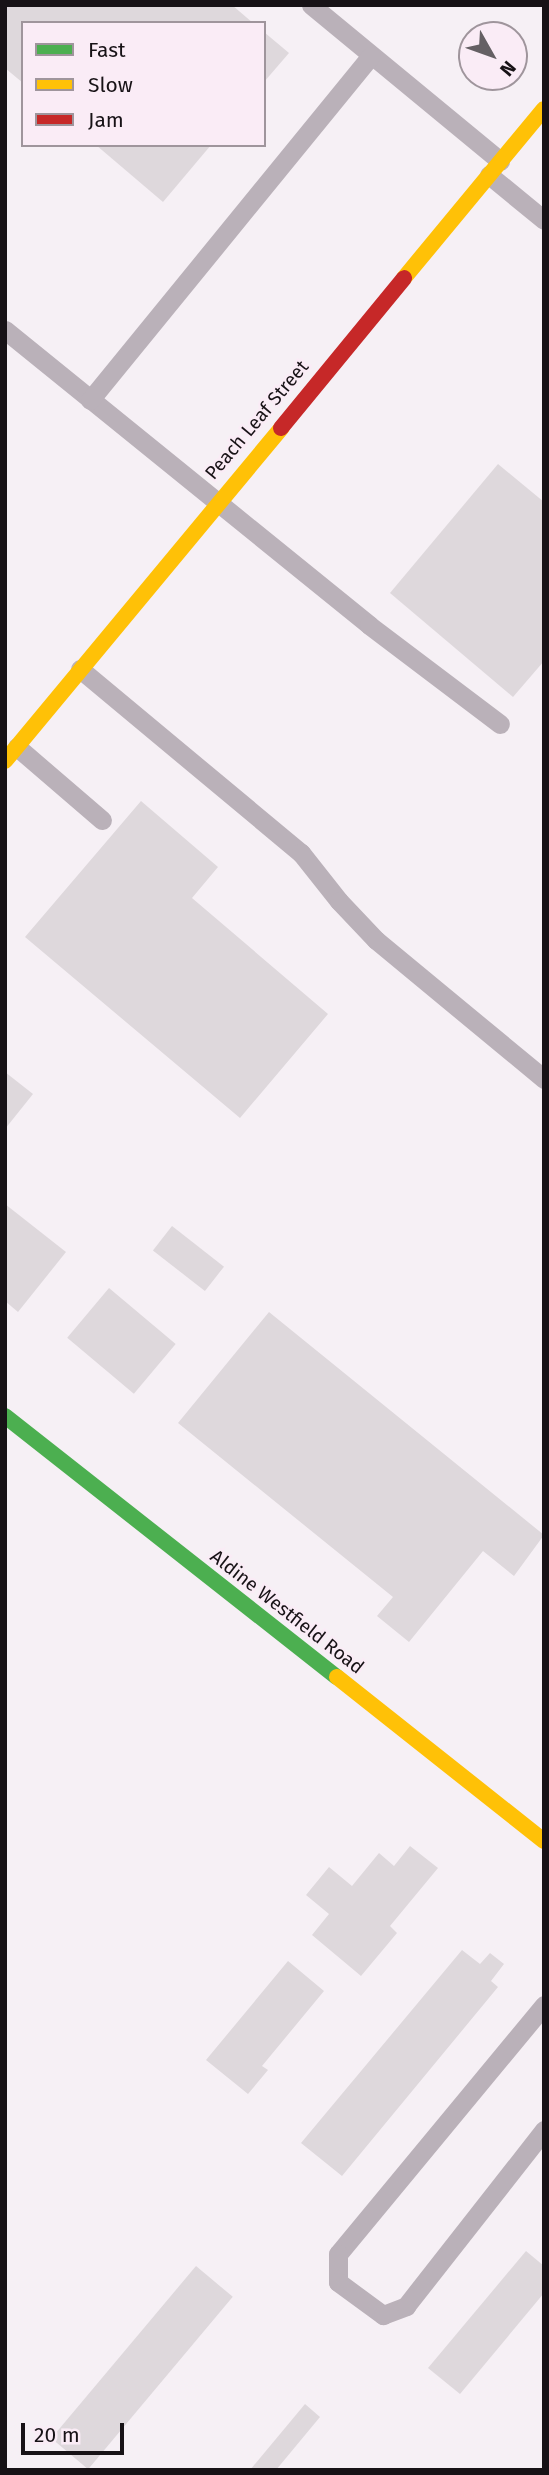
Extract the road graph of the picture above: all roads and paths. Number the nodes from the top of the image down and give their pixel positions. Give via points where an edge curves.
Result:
1 (310, 5) edge
2 (372, 56) junction
3 (544, 109) edge
4 (494, 168) junction
5 (544, 220) edge
6 (5, 330) edge
7 (90, 400) junction
8 (216, 502) junction
9 (80, 669) junction
10 (500, 724) dead end
11 (11, 754) edge
12 (102, 820) dead end
13 (544, 1079) edge
14 (5, 1416) edge
15 (544, 1841) edge
16 (544, 2004) edge
17 (544, 2130) edge

1 - 2 lane
2 - 4 lane
2 - 7 lane
3 - 4 street, Peach Leaf Street
4 - 5 lane
4 - 8 street, Peach Leaf Street
6 - 7 lane
7 - 8 lane
8 - 9 street, Peach Leaf Street
8 - 10 lane
9 - 11 street, Peach Leaf Street
9 - 13 lane via 301,853 376,940
11 - 12 lane
14 - 15 street, Aldine Westfield Road
16 - 17 lane via 338,2254 338,2281 383,2315 406,2306

